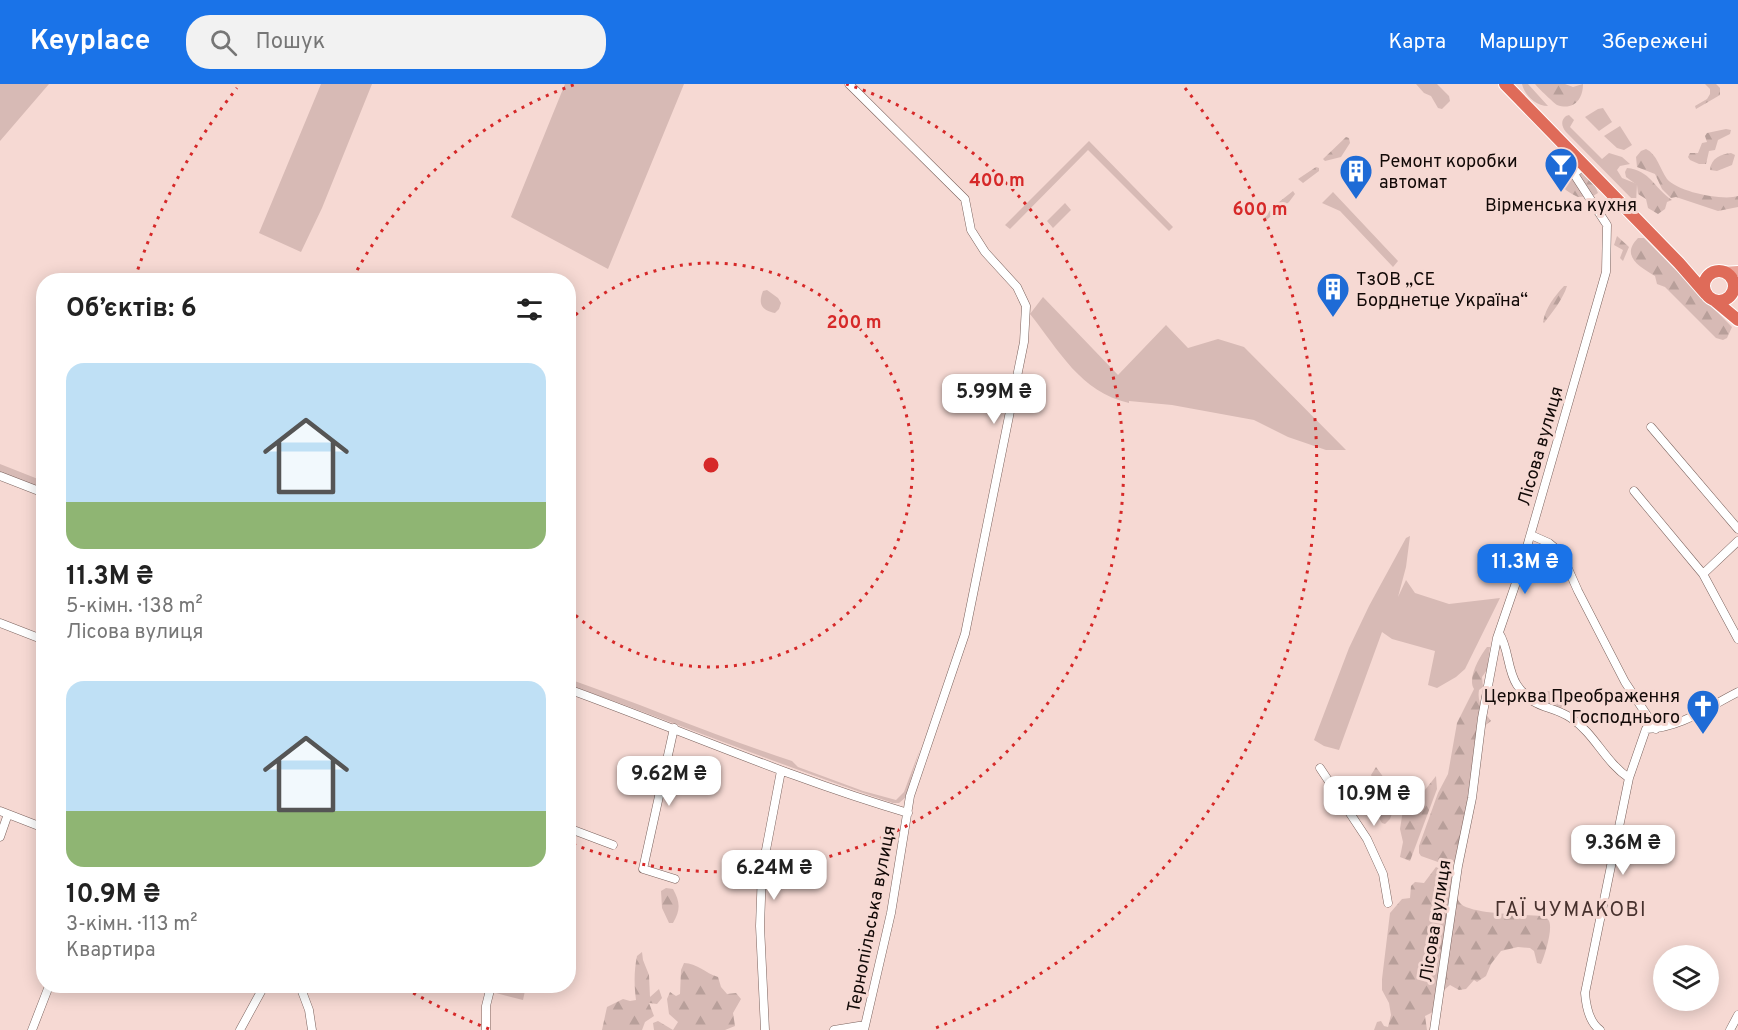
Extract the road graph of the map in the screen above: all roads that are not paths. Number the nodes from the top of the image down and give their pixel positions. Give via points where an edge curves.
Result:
1 (849, 84) edge
2 (1504, 84) edge
3 (1584, 165) junction
4 (1679, 263) junction
5 (1738, 271) edge
6 (1720, 272) junction
7 (1735, 289) edge
8 (1710, 297) junction
9 (1738, 320) edge
10 (1652, 427) dead end
11 (0, 476) edge
12 (36, 490) edge
13 (1634, 491) dead end
14 (1738, 529) edge
15 (1531, 535) junction
16 (1738, 541) edge
17 (1703, 573) junction
18 (0, 623) edge
19 (1499, 633) junction
20 (36, 636) edge
21 (1738, 639) edge
22 (576, 692) edge
23 (1738, 692) edge
24 (674, 728) junction
25 (1656, 729) junction
26 (1320, 768) dead end
27 (781, 771) junction
28 (1629, 778) junction
29 (4, 813) edge
30 (908, 813) junction
31 (36, 825) edge
32 (576, 831) edge
33 (0, 837) edge
34 (613, 845) dead end
35 (675, 879) dead end
36 (1388, 903) dead end
37 (46, 993) edge
38 (260, 993) edge
39 (303, 993) edge
40 (489, 993) edge
41 (1738, 1015) edge
42 (865, 1028) edge
43 (32, 1030) edge
44 (240, 1030) edge
45 (312, 1030) edge
46 (486, 1030) edge
47 (765, 1030) edge
48 (834, 1030) edge
49 (1434, 1030) edge
50 (1600, 1030) edge
51 (1730, 1030) edge

1 - 30 street, Тернопільська вулиця via 965,199 971,230 1017,287 1026,306 1024,342 964,634 910,796
2 - 3 highway
3 - 4 highway
3 - 15 street, Лісова вулиця via 1574,174 1607,225 1606,272
4 - 6 highway
4 - 8 highway
5 - 6 main road
6 - 7 highway via 1733,280
6 - 8 highway via 1706,280 1704,285
7 - 8 highway via 1722,301
7 - 9 highway
8 - 9 highway
10 - 14 street
11 - 12 street
13 - 17 street
15 - 19 street, Лісова вулиця
15 - 25 street via 1561,553 1625,682
16 - 17 street
17 - 21 street
18 - 20 street
19 - 28 street via 1515,682 1528,699 1571,718 1592,737 1616,769
19 - 49 street, Лісова вулиця via 1482,718
22 - 24 street
23 - 25 street via 1690,719
24 - 27 street
24 - 35 street via 643,869
25 - 28 street via 1646,729
26 - 36 street via 1367,839 1383,874
27 - 30 street
27 - 47 street via 762,871 760,926
28 - 50 street via 1586,993 1591,1021
29 - 31 street
29 - 33 street
30 - 42 street, Тернопільська вулиця
32 - 34 street
37 - 43 street
38 - 44 street
39 - 45 street
40 - 46 street
41 - 51 street
42 - 48 street

